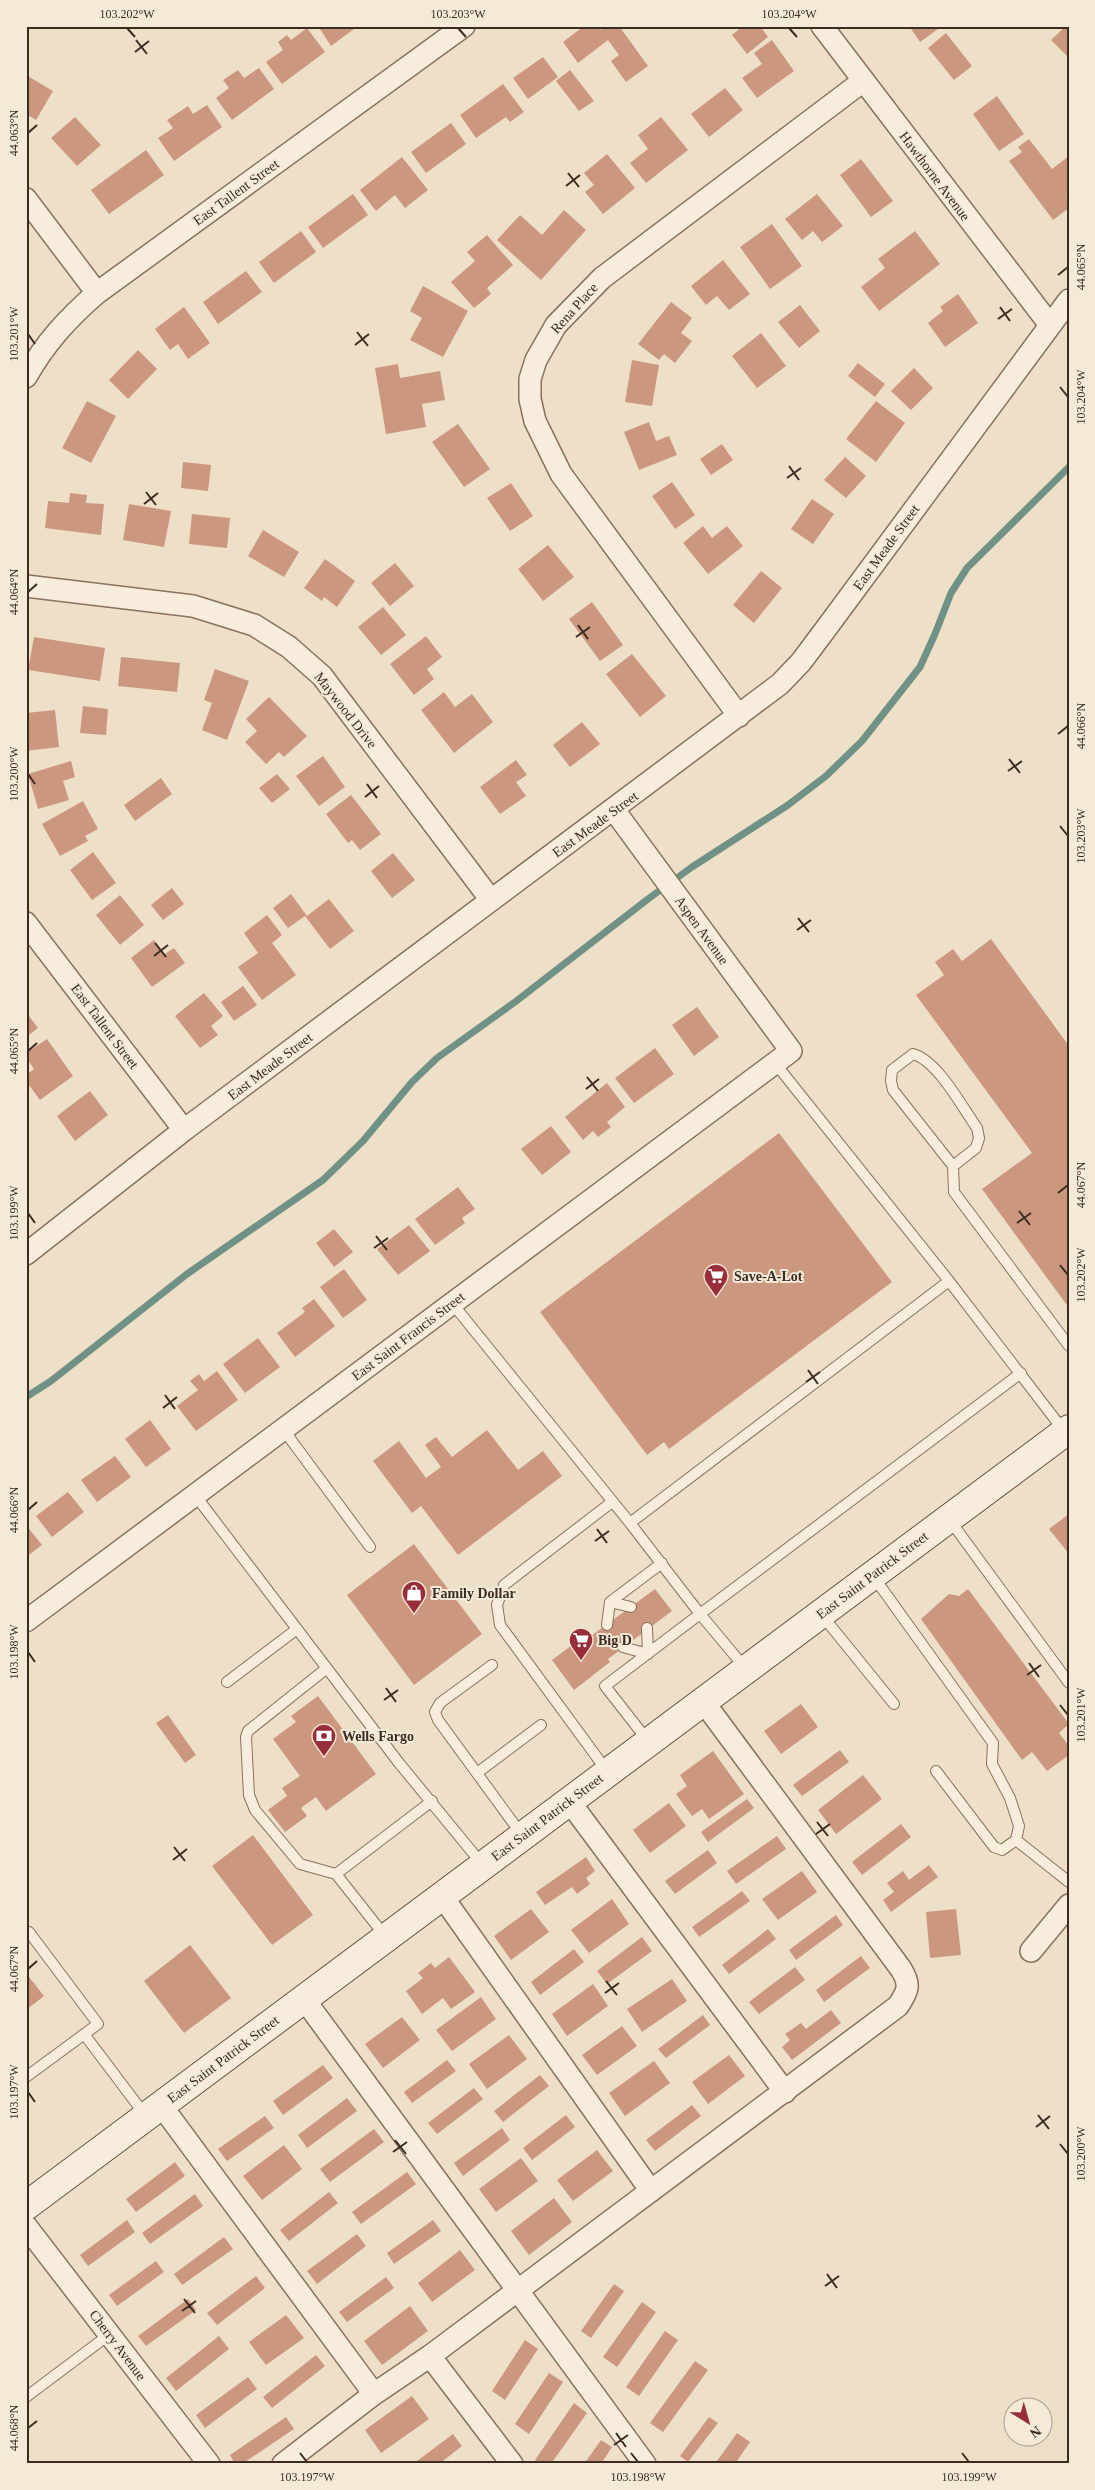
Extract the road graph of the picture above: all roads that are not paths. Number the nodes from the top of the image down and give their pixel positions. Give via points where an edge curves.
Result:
1 (464, 26) edge
2 (822, 26) edge
3 (863, 81) junction
4 (26, 199) edge
5 (97, 294) junction
6 (1069, 300) edge
7 (1050, 325) junction
8 (26, 377) edge
9 (26, 586) edge
10 (739, 716) junction
11 (614, 810) junction
12 (491, 900) junction
13 (26, 923) edge
14 (783, 1057) junction
15 (184, 1130) junction
16 (953, 1166) junction
17 (26, 1254) edge
18 (949, 1281) junction
19 (452, 1304) junction
20 (1069, 1346) edge
21 (1021, 1373) junction
22 (283, 1429) junction
23 (1067, 1430) edge
24 (195, 1495) junction
25 (612, 1502) junction
26 (948, 1518) junction
27 (630, 1523) junction
28 (370, 1547) dead end
29 (662, 1563) junction
30 (872, 1575) junction
31 (610, 1602) junction
32 (630, 1607) dead end
33 (821, 1613) junction
34 (700, 1614) junction
35 (26, 1621) edge
36 (607, 1624) dead end
37 (648, 1628) dead end
38 (298, 1629) junction
39 (623, 1647) dead end
40 (648, 1654) junction
41 (492, 1665) dead end
42 (327, 1668) junction
43 (746, 1669) junction
44 (227, 1682) dead end
45 (1069, 1683) edge
46 (703, 1701) junction
47 (894, 1704) dead end
48 (541, 1725) dead end
49 (648, 1742) junction
50 (936, 1771) dead end
51 (608, 1772) junction
52 (477, 1773) junction
53 (432, 1801) junction
54 (569, 1801) junction
55 (523, 1836) junction
56 (1016, 1840) junction
57 (483, 1865) junction
58 (336, 1874) junction
59 (1069, 1882) edge
60 (442, 1896) junction
61 (1069, 1905) edge
62 (29, 1932) dead end
63 (386, 1938) junction
64 (1031, 1951) dead end
65 (304, 1999) junction
66 (84, 2034) junction
67 (26, 2077) edge
68 (785, 2092) junction
69 (153, 2111) junction
70 (651, 2191) junction
71 (26, 2206) edge
72 (26, 2226) edge
73 (517, 2291) junction
74 (110, 2334) junction
75 (430, 2356) junction
76 (374, 2394) junction
77 (26, 2397) edge
78 (209, 2464) edge
79 (283, 2464) edge
80 (512, 2464) edge
81 (645, 2464) edge

1 - 5 street, East Tallent Street
2 - 3 street, Hawthorne Avenue
3 - 7 street, Hawthorne Avenue
3 - 10 street, Rena Place via 602,278 556,325 536,360 530,379 535,421 561,474
4 - 5 street
5 - 8 street, East Tallent Street via 68,318 40,353
6 - 7 street, East Meade Street
7 - 10 street, East Meade Street via 801,662 780,684
9 - 12 street, Maywood Drive via 193,606 254,625 289,647 322,676
10 - 11 street, East Meade Street
11 - 12 street, East Meade Street
11 - 14 street, Aspen Avenue via 692,916
12 - 15 street, East Meade Street
13 - 15 street, East Tallent Street
14 - 18 lane
14 - 19 street, East Saint Francis Street
15 - 17 street, East Meade Street
16 - 16 lane via 976,1148 977,1128 933,1066 923,1057 913,1054 892,1070 893,1090
16 - 20 lane via 954,1192
18 - 21 lane
18 - 27 lane
19 - 22 street, East Saint Francis Street
19 - 25 lane
21 - 23 lane
21 - 34 lane
22 - 24 street, East Saint Francis Street
22 - 28 lane
23 - 26 main road, East Saint Patrick Street
24 - 35 street, East Saint Francis Street
24 - 38 lane
25 - 27 lane
25 - 51 lane via 504,1586 497,1605 500,1624
26 - 30 main road, East Saint Patrick Street
26 - 45 lane
27 - 29 lane
29 - 31 lane
29 - 34 lane
30 - 33 main road, East Saint Patrick Street
30 - 56 lane via 993,1743 992,1764 1010,1798 1019,1826
31 - 32 lane
31 - 36 lane
33 - 43 main road, East Saint Patrick Street
33 - 47 lane
34 - 40 lane
34 - 43 lane
37 - 40 lane
38 - 42 lane
38 - 44 lane
39 - 40 lane
40 - 49 lane via 605,1686
41 - 52 lane via 440,1704 435,1712
42 - 53 lane
42 - 58 lane via 252,1725 246,1737 250,1795 255,1810 300,1864
43 - 46 main road, East Saint Patrick Street
46 - 49 main road, East Saint Patrick Street
46 - 68 street via 907,1978 907,1992 898,2006
48 - 52 lane
49 - 51 main road, East Saint Patrick Street
50 - 56 lane via 994,1848 1002,1850
51 - 54 main road, East Saint Patrick Street
52 - 55 lane
53 - 57 lane
53 - 58 lane
54 - 55 main road, East Saint Patrick Street
54 - 68 street
55 - 57 main road, East Saint Patrick Street
56 - 59 lane
57 - 60 main road, East Saint Patrick Street
58 - 63 lane
60 - 63 main road, East Saint Patrick Street
60 - 70 street
61 - 64 street
62 - 66 lane via 98,2024
63 - 65 main road, East Saint Patrick Street
65 - 69 main road, East Saint Patrick Street
65 - 73 street
66 - 67 lane
66 - 69 lane
68 - 70 street
69 - 71 main road, East Saint Patrick Street
69 - 76 street
70 - 73 street
72 - 74 street, Cherry Avenue
73 - 75 street
73 - 81 street
74 - 77 lane
74 - 78 street, Cherry Avenue
75 - 76 street
75 - 80 street
76 - 79 street

